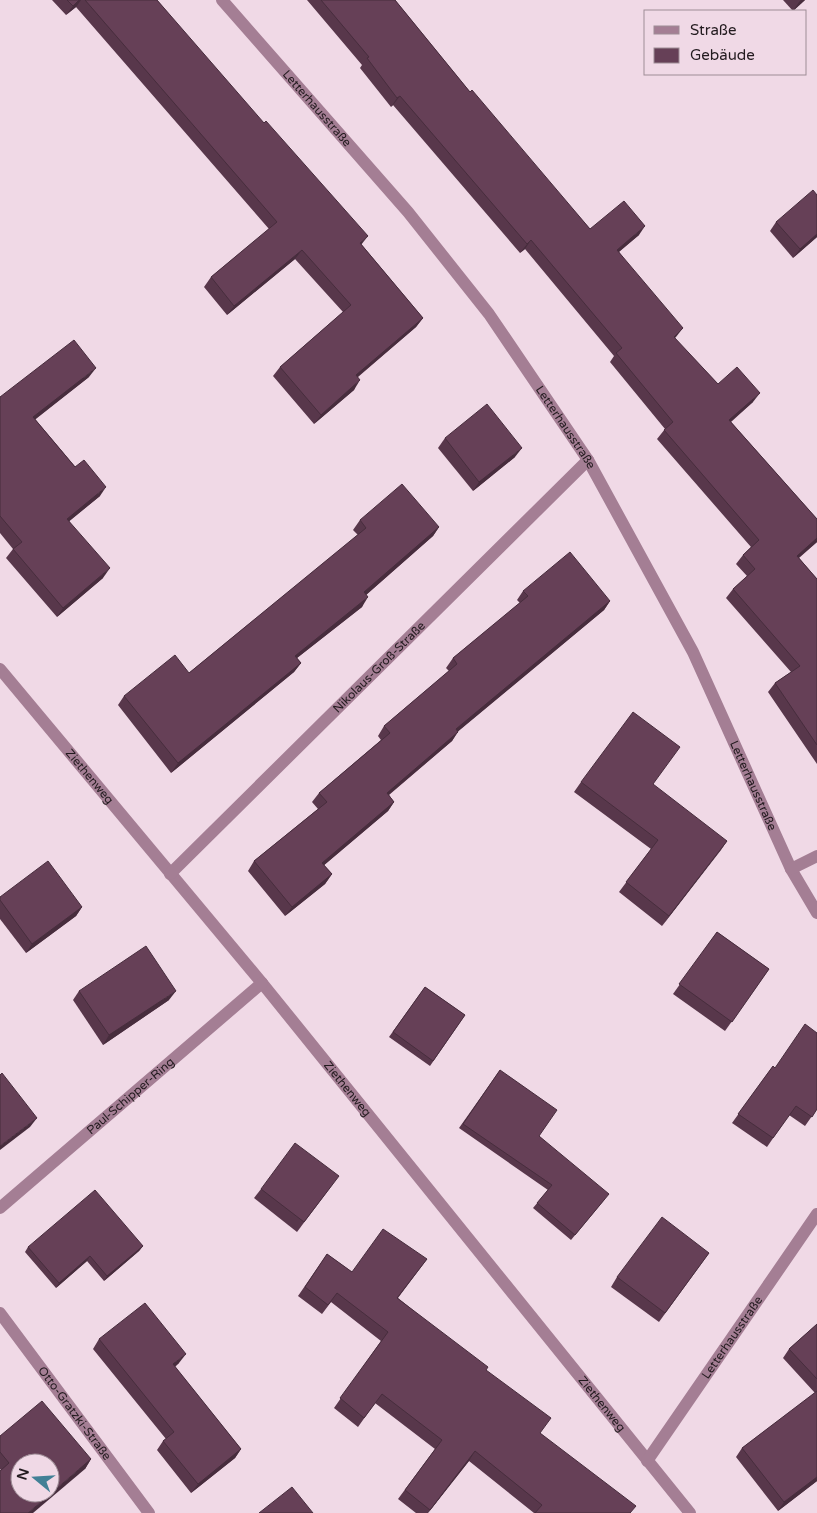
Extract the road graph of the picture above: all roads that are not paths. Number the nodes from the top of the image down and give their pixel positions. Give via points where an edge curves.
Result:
1 (222, 0) edge
2 (588, 460) junction
3 (0, 669) edge
4 (817, 856) edge
5 (791, 869) junction
6 (170, 874) junction
7 (817, 913) edge
8 (262, 983) junction
9 (0, 1208) edge
10 (817, 1214) edge
11 (0, 1313) edge
12 (647, 1461) junction
13 (141, 1510) edge
14 (690, 1513) edge

1 - 2 street, Letterhausstraße via 414,219 489,314
2 - 5 street, Letterhausstraße via 693,652
2 - 6 street, Nikolaus-Groß-Straße
3 - 6 street, Ziethenweg
4 - 5 street
5 - 7 street, Letterhausstraße
6 - 8 street, Ziethenweg
8 - 9 street, Paul-Schipper-Ring
8 - 12 street, Ziethenweg
10 - 12 street, Letterhausstraße
11 - 13 street, Otto-Gratzki-Straße
12 - 14 street, Ziethenweg

